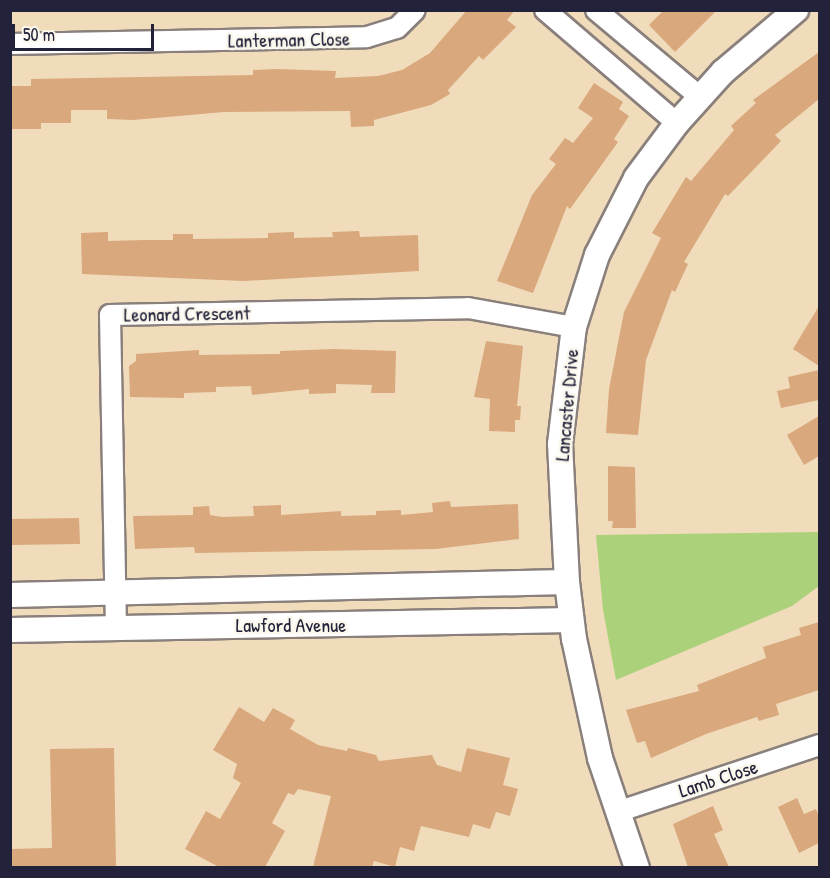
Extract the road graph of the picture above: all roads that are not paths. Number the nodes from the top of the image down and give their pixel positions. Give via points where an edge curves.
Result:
1 (415, 10) edge
2 (545, 10) edge
3 (596, 10) edge
4 (796, 10) edge
5 (10, 45) edge
6 (700, 97) junction
7 (677, 123) junction
8 (574, 327) junction
9 (567, 582) junction
10 (116, 592) junction
11 (10, 594) edge
12 (571, 620) junction
13 (116, 628) junction
14 (10, 630) edge
15 (819, 745) edge
16 (617, 812) junction
17 (637, 867) edge

1 - 5 street, Lanterman Close via 397,28 367,37
2 - 7 street
3 - 6 street
4 - 6 street, Lancaster Drive via 723,72
6 - 7 street, Lancaster Drive
7 - 8 street, Lancaster Drive via 636,178 608,229
8 - 9 street, Lancaster Drive via 560,444
8 - 10 street, Leonard Crescent via 502,312 457,308 110,315
9 - 10 street, Lawford Avenue
9 - 12 street, Lancaster Drive
10 - 11 street, Lawford Avenue
10 - 13 street, Leonard Crescent
12 - 13 street, Lawford Avenue
12 - 16 street, Lancaster Drive via 592,724
13 - 14 street, Lawford Avenue
15 - 16 street, Lamb Close
16 - 17 street, Lancaster Drive

